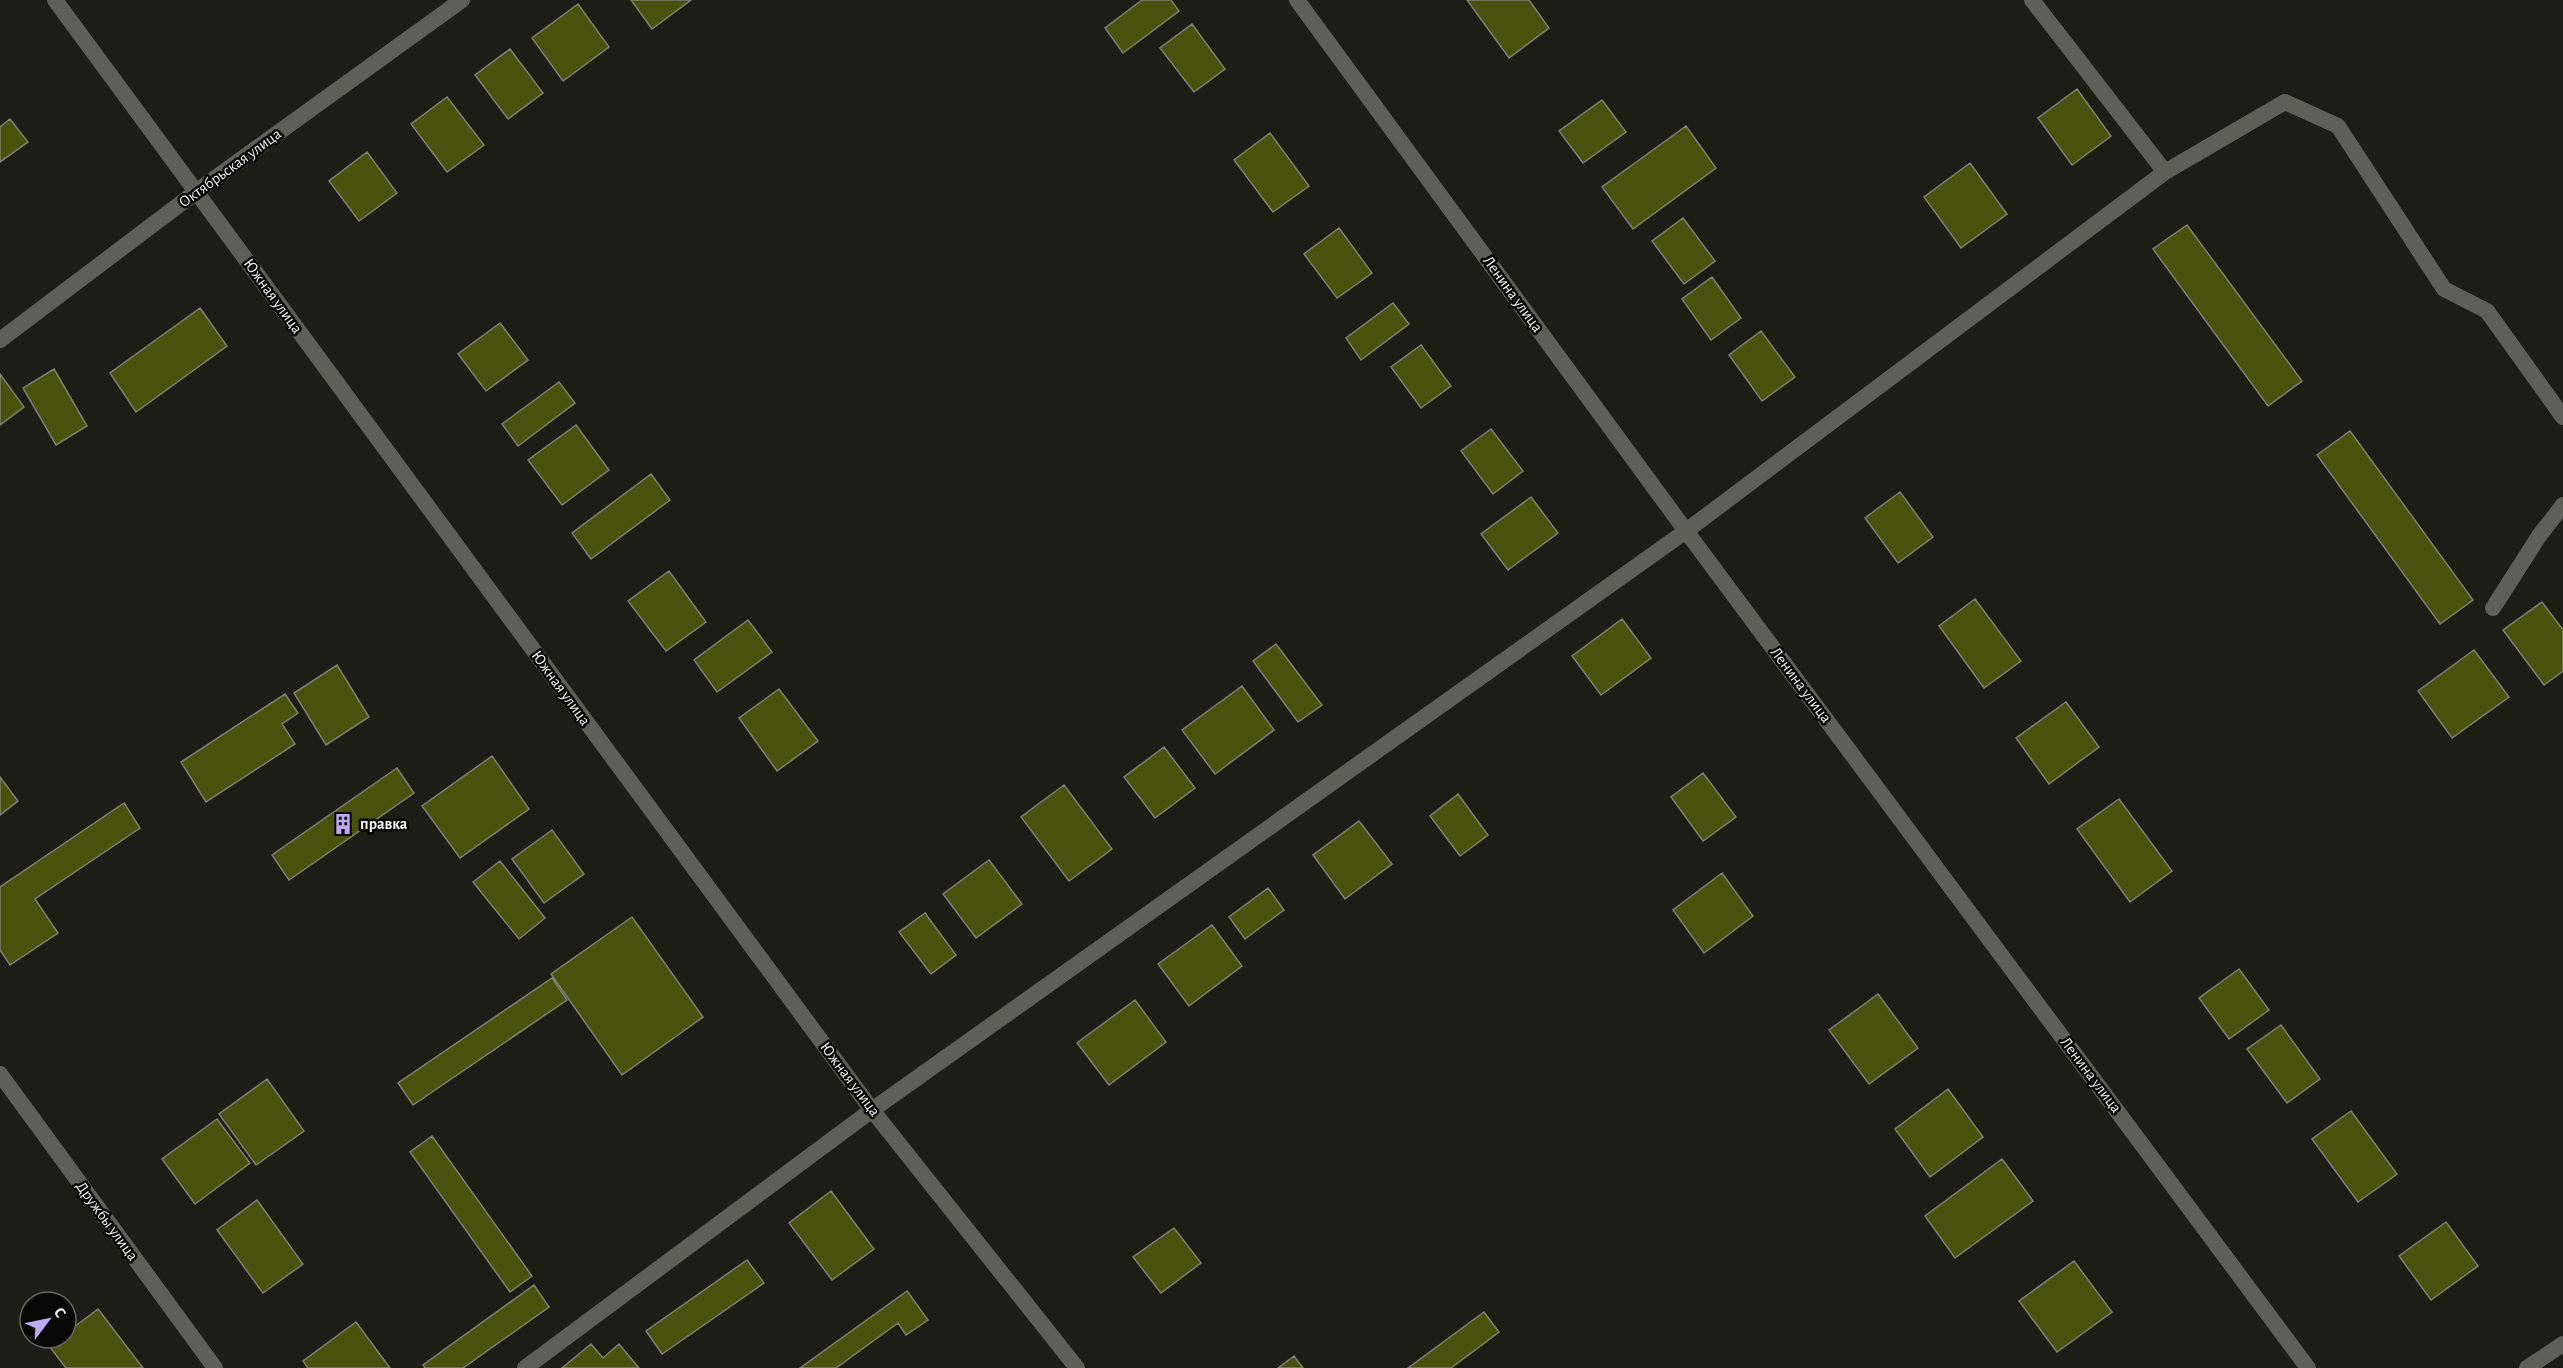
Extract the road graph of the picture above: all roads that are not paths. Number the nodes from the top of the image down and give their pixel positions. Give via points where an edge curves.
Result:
1 (55, 0) edge
2 (462, 0) edge
3 (1297, 0) edge
4 (2032, 0) edge
5 (2165, 172) junction
6 (196, 192) junction
7 (0, 340) edge
8 (2563, 417) edge
9 (2563, 505) edge
10 (1686, 531) junction
11 (2493, 608) dead end
12 (0, 1074) edge
13 (872, 1110) junction
14 (2563, 1344) edge
15 (215, 1368) edge
16 (525, 1368) edge
17 (1077, 1368) edge
18 (2308, 1368) edge
19 (2527, 1368) edge

1 - 6 street, Южная улица
2 - 6 street, Октябрьская улица
3 - 10 street, Ленина улица
4 - 5 street
5 - 8 street via 2285,102 2338,126 2444,289 2487,312
5 - 10 street
6 - 7 street, Октябрьская улица
6 - 13 street, Южная улица
9 - 11 street
10 - 13 street
10 - 18 street, Ленина улица
12 - 15 street, Дружбы улица
13 - 16 street
13 - 17 street, Южная улица
14 - 19 street

